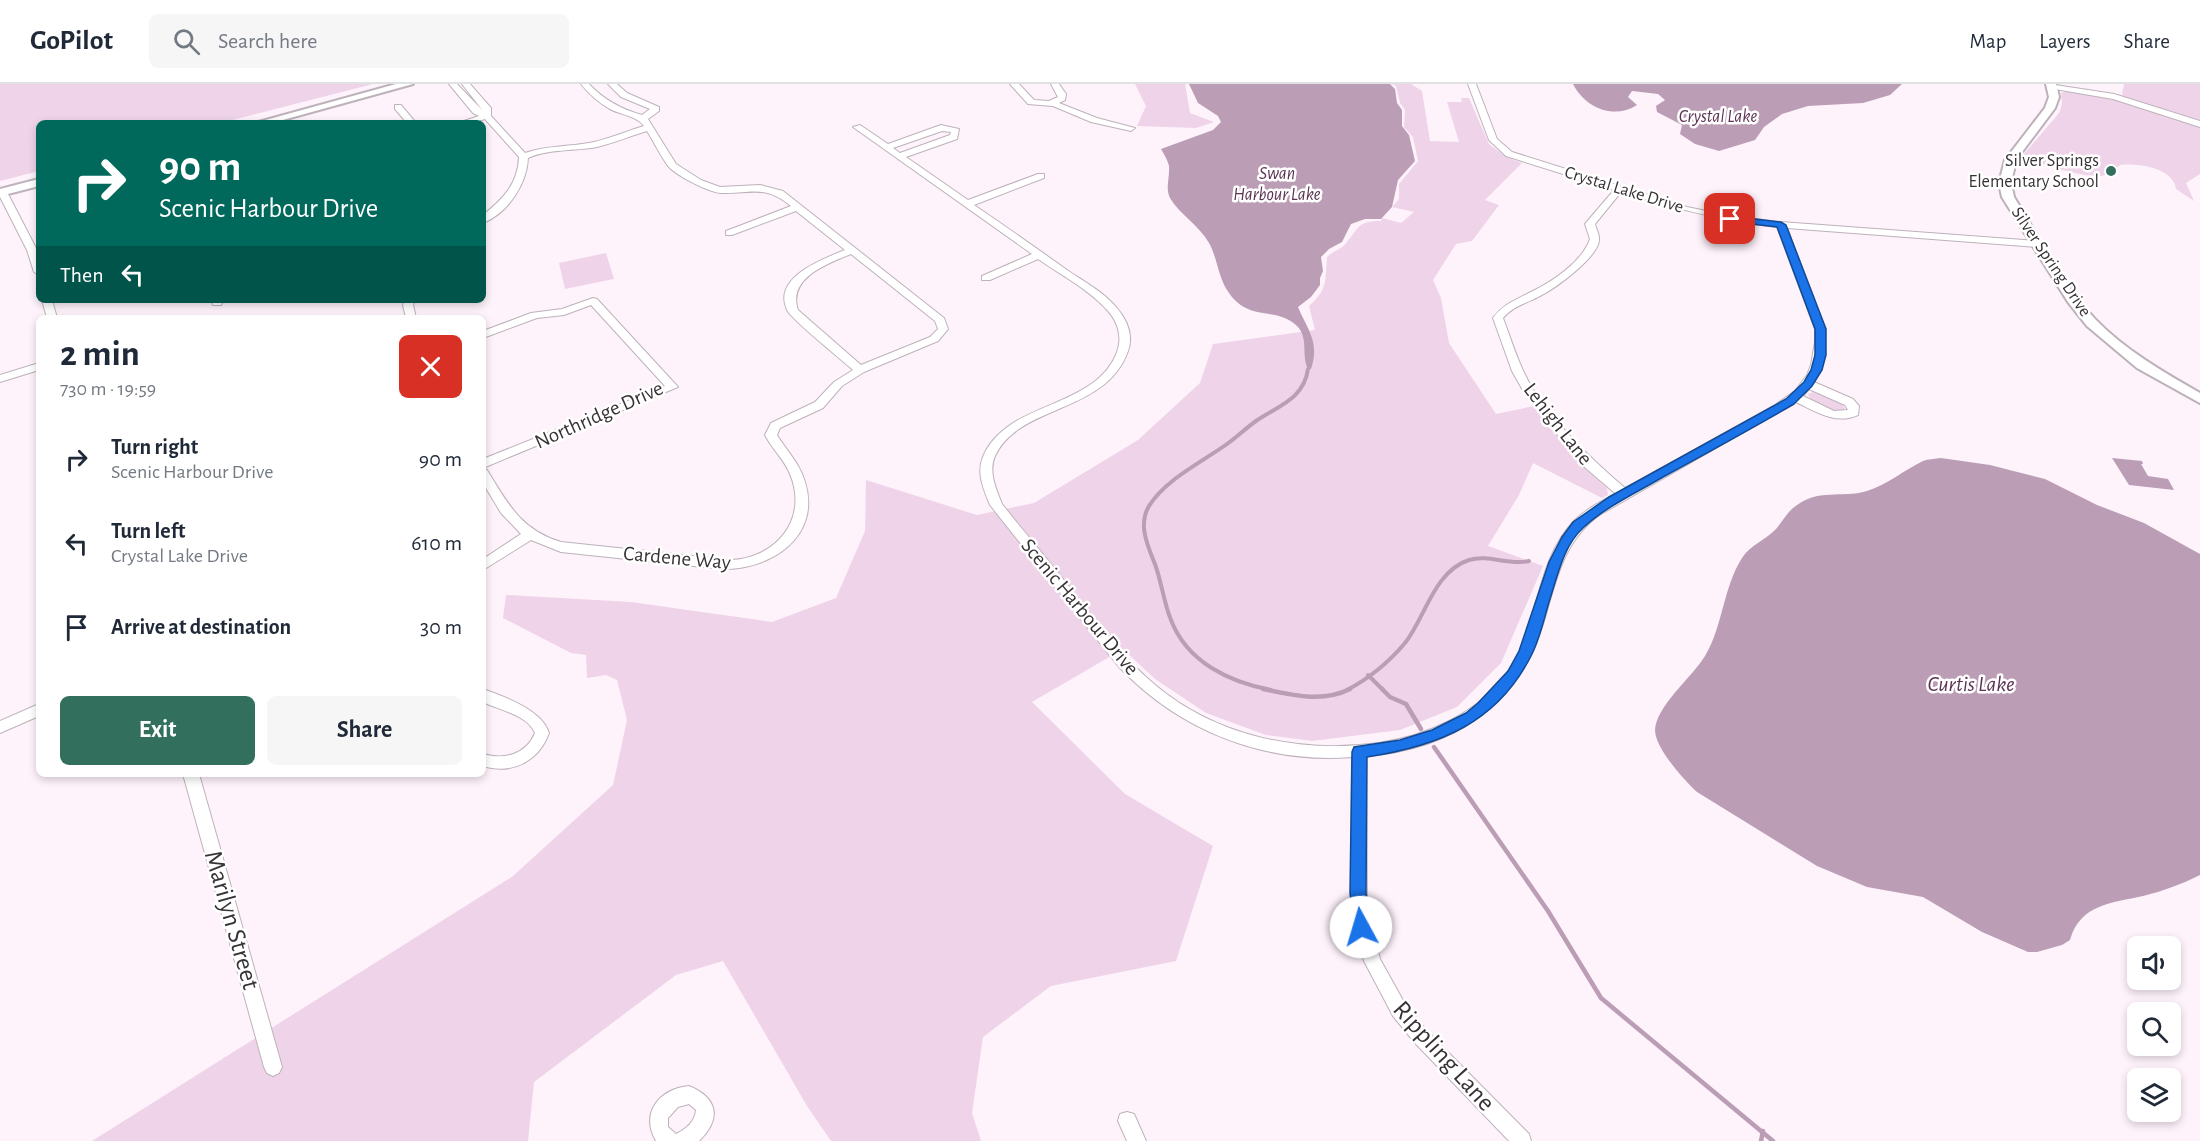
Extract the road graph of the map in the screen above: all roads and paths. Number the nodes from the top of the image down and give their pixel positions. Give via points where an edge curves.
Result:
1 (408, 84) edge
2 (453, 84) edge
3 (466, 84) edge
4 (585, 84) edge
5 (612, 84) edge
6 (1014, 84) edge
7 (1055, 84) edge
8 (1472, 84) edge
9 (2052, 85) edge
10 (1053, 103) junction
11 (398, 107) dead end
12 (487, 116) junction
13 (643, 118) junction
14 (271, 120) edge
15 (409, 120) edge
16 (473, 120) edge
17 (2200, 124) edge
18 (650, 127) junction
19 (857, 127) dead end
20 (1131, 128) dead end
21 (886, 148) junction
22 (524, 157) junction
23 (899, 157) junction
24 (1041, 176) dead end
25 (36, 183) edge
26 (1619, 189) junction
27 (1, 192) edge
28 (967, 204) junction
29 (796, 207) junction
30 (486, 217) edge
31 (1781, 225) junction
32 (729, 233) dead end
33 (2037, 244) junction
34 (853, 250) junction
35 (1040, 255) junction
36 (36, 263) edge
37 (987, 278) dead end
38 (486, 333) edge
39 (36, 367) edge
40 (860, 370) junction
41 (0, 379) edge
42 (1808, 384) junction
43 (1796, 397) junction
44 (2200, 399) edge
45 (486, 463) edge
46 (486, 478) edge
47 (1624, 494) junction
48 (528, 536) junction
49 (486, 563) edge
50 (486, 697) edge
51 (36, 711) edge
52 (0, 727) edge
53 (1359, 752) junction
54 (486, 761) edge
55 (192, 777) edge
56 (273, 1067) dead end
57 (1128, 1122) dead end
58 (1137, 1141) edge
59 (1522, 1141) edge

1 - 14 street
2 - 12 street via 476,111
3 - 12 street via 487,108
4 - 13 street via 601,100
5 - 13 street via 624,95 656,109
6 - 10 street via 1031,102
7 - 10 street via 1062,96
8 - 26 street, Crystal Lake Drive via 1490,133 1500,148 1529,162
9 - 17 street via 2114,97
9 - 33 street, Silver Spring Drive via 2054,97 2050,108 2011,157 2004,181 2008,197
10 - 20 street via 1094,120
11 - 15 street
12 - 16 street
12 - 22 street
13 - 18 street
18 - 22 street via 597,144
18 - 29 street via 673,166 698,182 725,190 773,190
19 - 21 street, Scenic Harbour Drive
21 - 23 street, Scenic Harbour Drive
21 - 23 street via 941,129 956,131 954,137
22 - 30 street via 524,173 515,191
23 - 28 street, Scenic Harbour Drive
24 - 28 street
25 - 27 street
26 - 31 street, Crystal Lake Drive via 1699,212
26 - 47 street, Lehigh Lane via 1590,224 1595,239 1590,251 1546,289 1508,307 1498,318 1529,392 1580,456
27 - 36 street
28 - 35 street, Scenic Harbour Drive
29 - 32 street
29 - 34 street
31 - 33 street, Crystal Lake Drive
31 - 42 street, Scenic Harbour Drive via 1820,329 1819,362
33 - 44 street, Silver Spring Drive via 2074,302 2098,329 2142,365
34 - 40 street via 813,269 792,286 788,297 793,311
34 - 40 street via 943,326 934,339
35 - 37 street
35 - 53 street, Scenic Harbour Drive via 1111,306 1123,325 1125,343 1116,365 1101,382 1029,417 997,444 986,474 996,505 1112,652 1161,698 1204,724 1254,742 1308,752
38 - 45 street, Northridge Drive via 535,315 564,312 593,301 672,387
39 - 41 street
40 - 48 street, Cardene Way via 838,384 819,405 780,422 772,430 773,439 798,474 802,498 795,532 771,554 747,563 724,565 561,548
42 - 43 street, Scenic Harbour Drive
42 - 43 street via 1849,402 1854,412 1835,415
43 - 47 street, Scenic Harbour Drive
46 - 48 street
47 - 53 street, Scenic Harbour Drive via 1590,515 1567,540 1526,651 1495,697 1471,717 1437,735
48 - 49 street
50 - 54 street via 528,714 537,721 542,733 538,744 519,759 504,764
51 - 52 street
53 - 59 street, Rippling Lane via 1359,910 1372,962 1399,1010 1420,1037
55 - 56 street, Marilyn Street
57 - 58 street

